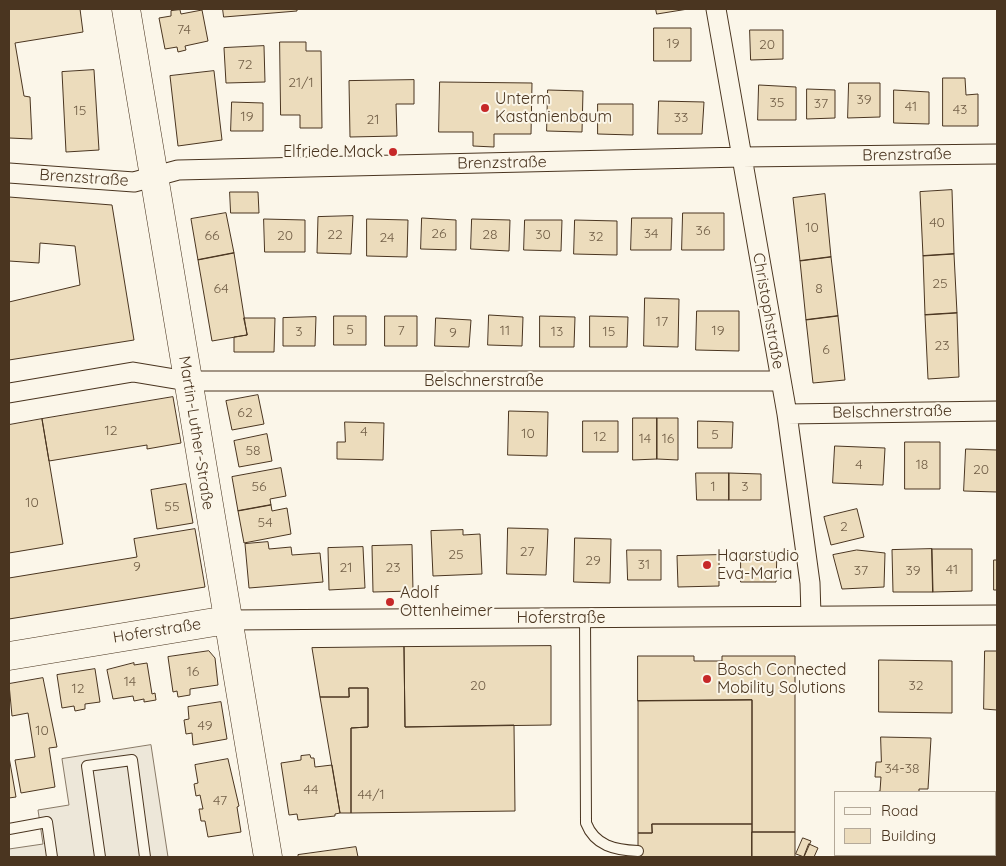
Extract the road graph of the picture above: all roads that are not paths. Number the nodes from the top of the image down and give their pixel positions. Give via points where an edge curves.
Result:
1 (126, 9) edge
2 (716, 9) edge
3 (997, 154) edge
4 (742, 157) junction
5 (9, 173) edge
6 (154, 178) junction
7 (187, 381) junction
8 (780, 381) junction
9 (9, 393) edge
10 (997, 411) edge
11 (787, 414) junction
12 (997, 614) edge
13 (811, 615) junction
14 (585, 618) junction
15 (227, 620) junction
16 (9, 656) edge
17 (9, 829) edge
18 (638, 851) dead end
19 (52, 857) edge
20 (100, 857) edge
21 (145, 857) edge
22 (268, 857) edge

1 - 6 street, Martin-Luther-Straße
2 - 4 street, Christophstraße
3 - 4 street, Brenzstraße
4 - 6 street, Brenzstraße via 178,170
4 - 8 street, Christophstraße
5 - 6 street, Brenzstraße via 134,182
6 - 7 street, Martin-Luther-Straße
7 - 8 street, Belschnerstraße
7 - 9 street, Belschnerstraße via 133,372
7 - 15 street, Martin-Luther-Straße
8 - 11 street, Christophstraße
10 - 11 street, Belschnerstraße
11 - 13 street, Christophstraße via 810,583
12 - 13 street, Hoferstraße
13 - 14 street, Hoferstraße
14 - 15 street, Hoferstraße
14 - 18 lane via 586,823 590,833 601,844
15 - 16 street, Hoferstraße
15 - 22 street, Martin-Luther-Straße
17 - 19 lane via 47,822
20 - 21 lane via 88,766 132,760

